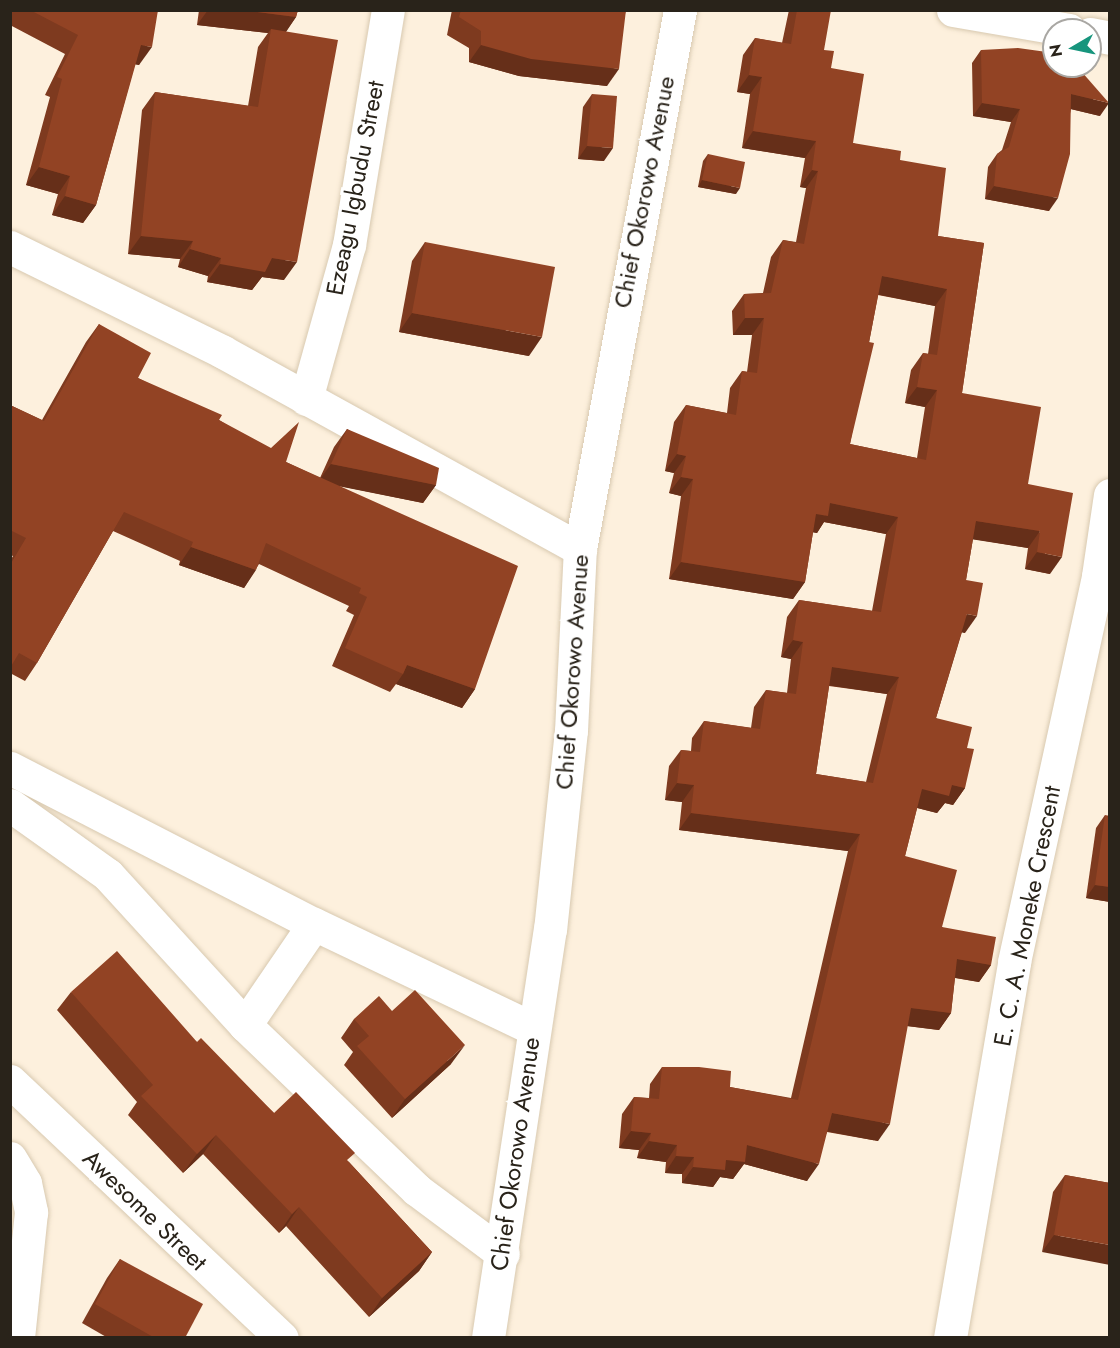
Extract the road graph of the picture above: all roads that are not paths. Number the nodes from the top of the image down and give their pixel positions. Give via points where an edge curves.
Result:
1 (388, 10) edge
2 (680, 10) edge
3 (953, 10) edge
4 (1042, 25) edge
5 (10, 247) edge
6 (306, 399) junction
7 (1110, 495) edge
8 (580, 549) junction
9 (1104, 577) edge
10 (10, 768) edge
11 (10, 805) edge
12 (314, 924) junction
13 (245, 1025) junction
14 (532, 1028) junction
15 (10, 1081) edge
16 (10, 1158) edge
17 (503, 1254) junction
18 (18, 1338) edge
19 (282, 1338) edge
20 (488, 1338) edge
21 (950, 1338) edge

1 - 6 street, Ezeagu Igbudu Street via 349,245
2 - 8 street, Chief Okorowo Avenue
3 - 4 street
5 - 6 street
6 - 8 street
7 - 9 street, E. C. A. Moneke Crescent
8 - 14 street, Chief Okorowo Avenue via 571,730 550,930
9 - 21 street, E. C. A. Moneke Crescent via 1014,962
10 - 12 street
11 - 13 street via 108,875
12 - 13 street
12 - 14 street
13 - 17 street via 417,1190
14 - 17 street, Chief Okorowo Avenue
15 - 19 street, Awesome Street
16 - 18 street via 25,1183 31,1212
17 - 20 street, Chief Okorowo Avenue

